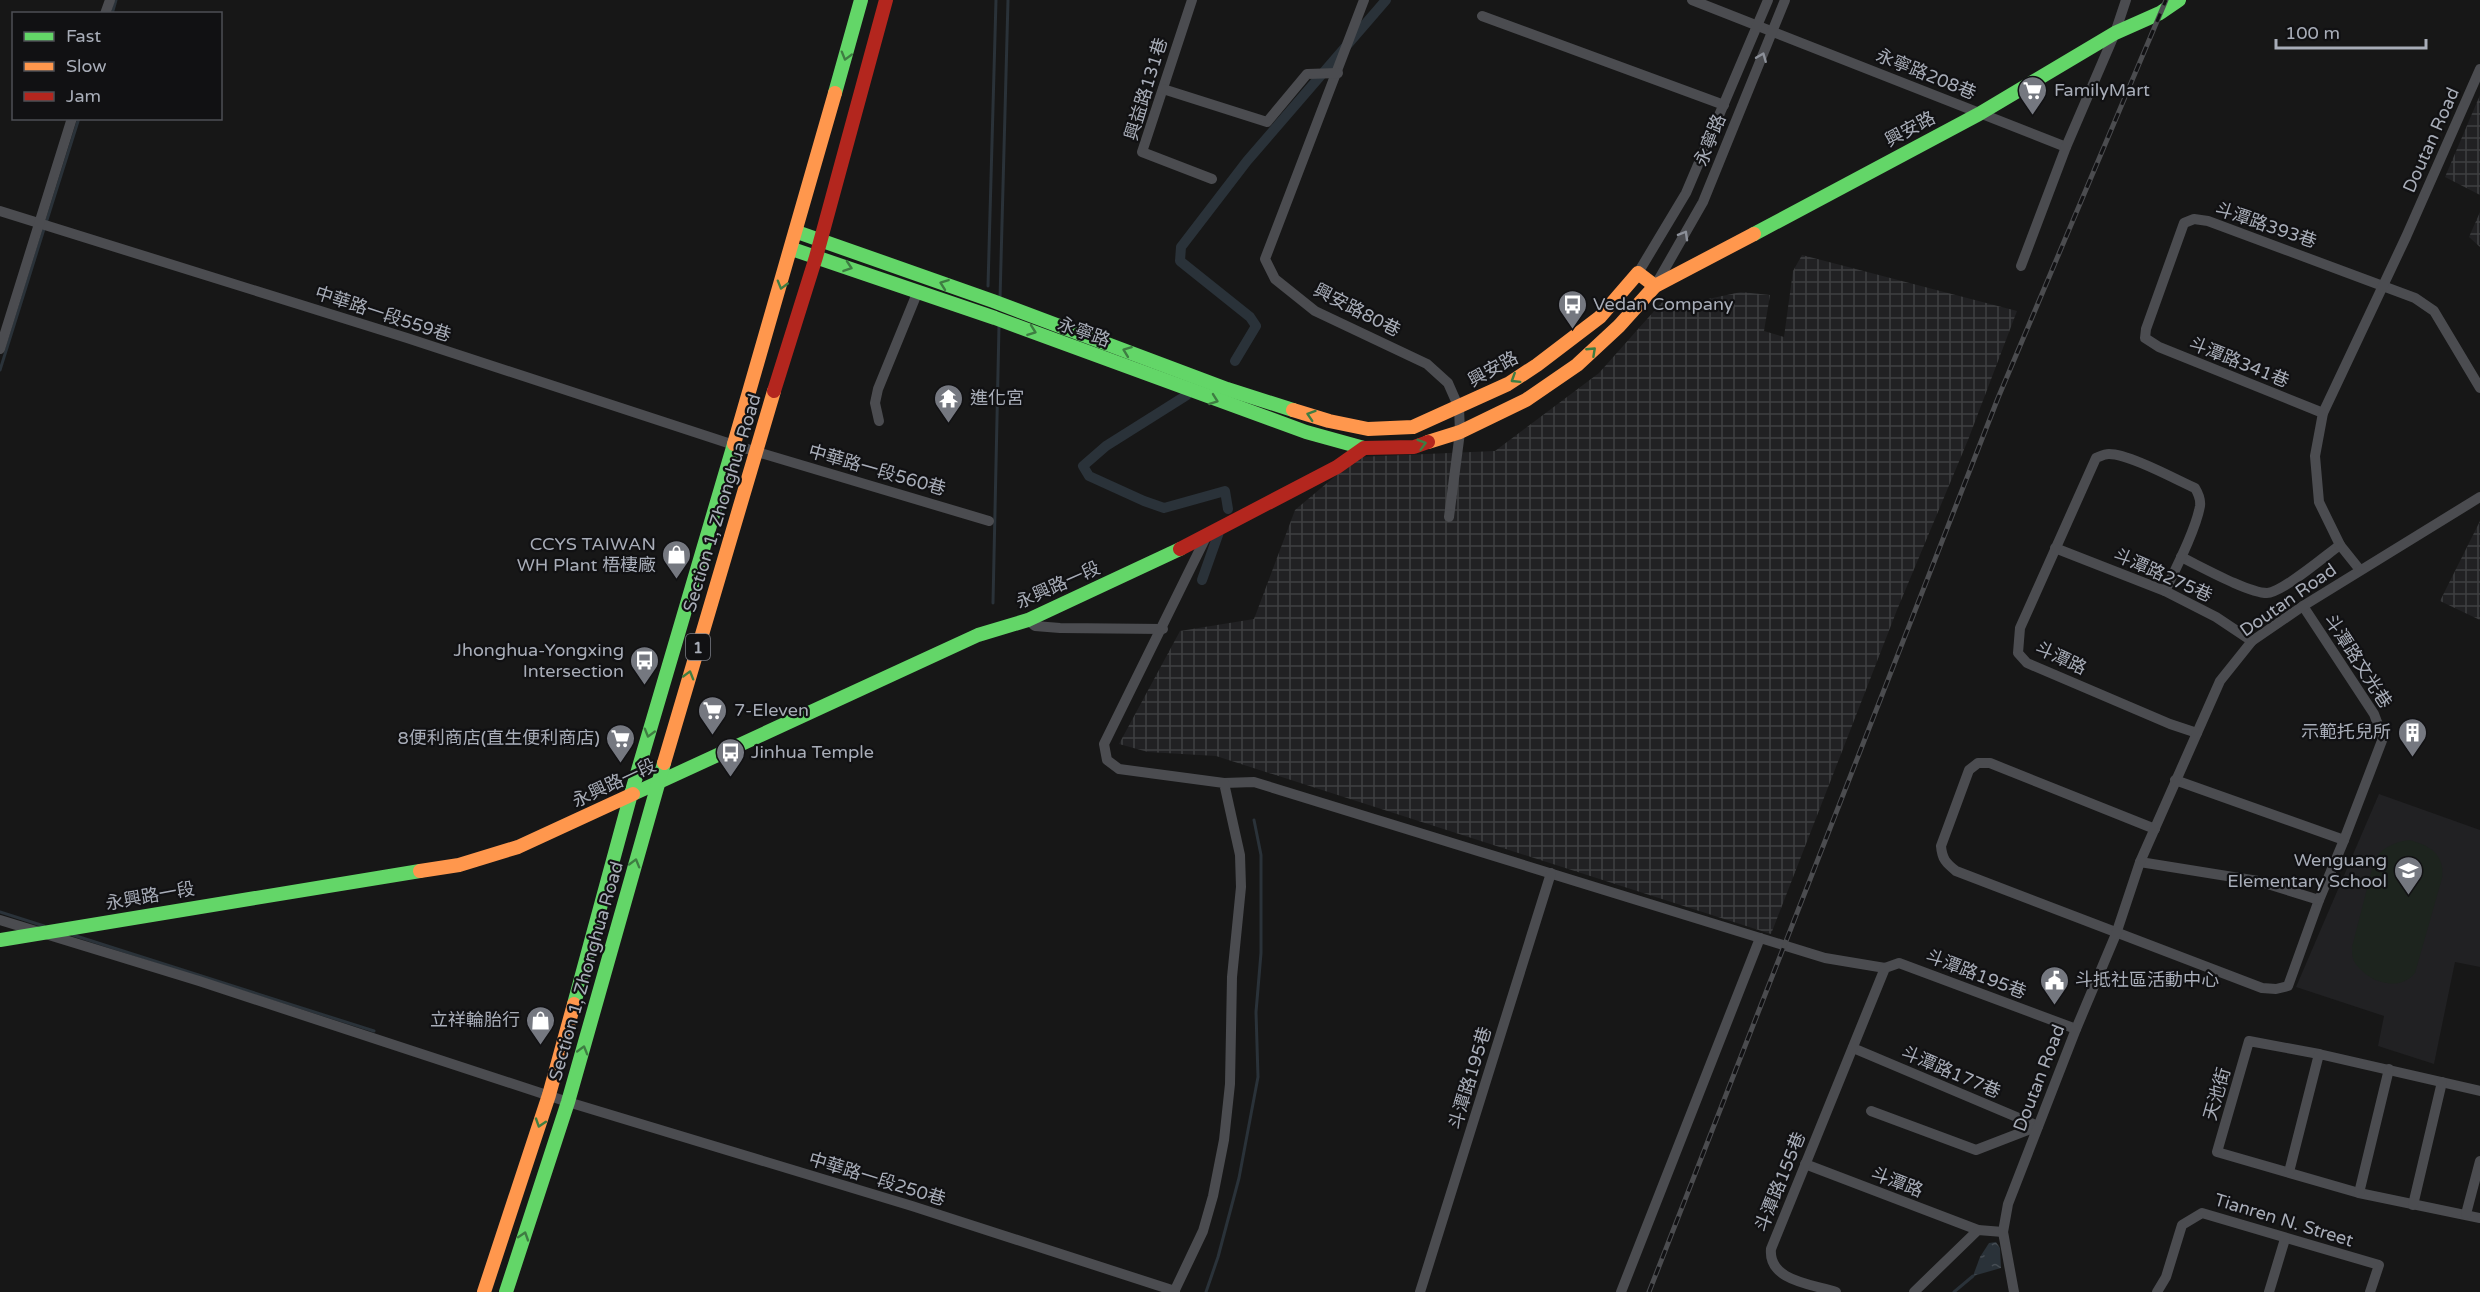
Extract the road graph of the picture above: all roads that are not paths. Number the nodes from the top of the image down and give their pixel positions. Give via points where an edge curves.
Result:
1 (861, 0) edge
2 (886, 0) edge
3 (1192, 0) edge
4 (1364, 0) edge
5 (1692, 0) edge
6 (1768, 0) edge
7 (1785, 0) edge
8 (2126, 0) edge
9 (2178, 0) edge
10 (1482, 16) dead end
11 (1759, 25) junction
12 (1773, 31) junction
13 (2115, 33) junction
14 (2480, 69) edge
15 (1338, 73) junction
16 (1163, 89) junction
17 (1724, 105) junction
18 (1978, 114) junction
19 (71, 120) edge
20 (2067, 147) junction
21 (1212, 179) dead end
22 (0, 211) edge
23 (40, 223) junction
24 (797, 232) junction
25 (820, 238) junction
26 (792, 249) junction
27 (816, 256) junction
28 (2021, 266) dead end
29 (1638, 273) junction
30 (2383, 285) junction
31 (1655, 286) junction
32 (918, 291) junction
33 (2145, 338) joint
34 (0, 349) edge
35 (2480, 388) edge
36 (1459, 408) junction
37 (2323, 413) junction
38 (879, 421) dead end
39 (1368, 429) junction
40 (1460, 432) junction
41 (734, 444) junction
42 (1364, 448) junction
43 (756, 451) junction
44 (2480, 496) edge
45 (1449, 517) dead end
46 (989, 521) dead end
47 (1206, 537) junction
48 (2340, 545) junction
49 (2055, 548) junction
50 (2181, 557) junction
51 (2360, 570) junction
52 (2165, 591) junction
53 (2303, 606) junction
54 (1028, 620) junction
55 (1163, 629) junction
56 (2253, 641) junction
57 (2197, 733) junction
58 (2175, 780) junction
59 (657, 783) junction
60 (1224, 783) junction
61 (631, 794) junction
62 (2155, 829) junction
63 (2344, 840) junction
64 (2140, 862) junction
65 (1551, 873) junction
66 (2319, 900) junction
67 (0, 920) edge
68 (42, 933) junction
69 (2116, 934) junction
70 (1760, 938) junction
71 (0, 940) edge
72 (1885, 968) junction
73 (2076, 1029) junction
74 (1852, 1048) junction
75 (2319, 1054) junction
76 (2389, 1069) junction
77 (2442, 1082) junction
78 (2480, 1091) edge
79 (549, 1095) junction
80 (568, 1102) junction
81 (1870, 1112) dead end
82 (2038, 1126) junction
83 (2480, 1161) edge
84 (1805, 1164) junction
85 (2289, 1172) junction
86 (2359, 1192) junction
87 (2413, 1205) junction
88 (2466, 1214) junction
89 (2480, 1218) edge
90 (1978, 1230) junction
91 (2003, 1232) junction
92 (2285, 1239) junction
93 (1174, 1291) edge
94 (484, 1292) edge
95 (506, 1292) edge
96 (1420, 1292) edge
97 (1621, 1292) edge
98 (1836, 1292) edge
99 (1914, 1292) edge
100 (2014, 1292) edge
101 (2157, 1292) edge
102 (2269, 1292) edge
103 (2370, 1292) edge

1 -> 24 street, Section 1, Zhonghua Road / 1
2 - 25 street, Section 1, Zhonghua Road / 1
3 - 16 street, 興益路131巷
4 - 15 street, 興安路80巷
5 - 11 street, 永寧路208巷
6 - 11 street, 永寧路
7 - 12 street, 永寧路
8 - 13 street
9 - 13 street, 興安路 via 2160,13
10 - 17 street
11 - 12 street, 永寧路208巷
11 - 17 street, 永寧路
12 - 18 street, 永寧路208巷
31 -> 12 street, 永寧路 via 1703,202
13 - 18 street, 興安路
13 - 20 street
14 - 30 street, Doutan Road
15 - 16 street via 1307,74 1267,122
15 - 36 street, 興安路80巷 via 1265,259 1275,279 1315,311 1427,364 1448,383
16 - 21 street, 興益路131巷 via 1142,152
17 - 29 street, 永寧路 via 1686,193
18 - 20 street, 永寧路208巷
18 - 31 street, 興安路
19 - 23 street
20 - 28 street
22 - 23 street, 中華路一段559巷
23 - 34 street
23 - 41 street, 中華路一段559巷
24 - 25 street, 永寧路
24 - 26 street, Section 1, Zhonghua Road / 1
25 - 27 street, Section 1, Zhonghua Road / 1
39 -> 25 street, 永寧路 via 1227,389
26 - 27 street, 永寧路
26 -> 41 street, Section 1, Zhonghua Road / 1
27 -> 32 street, 永寧路
27 - 43 street, Section 1, Zhonghua Road / 1
29 - 31 street
29 -> 36 street, 興安路 via 1600,317 1537,365
30 - 33 street, 斗潭路393巷 via 2194,219 2184,223 2179,234
30 - 35 street via 2434,311
30 - 37 street, Doutan Road
40 -> 31 street, 興安路 via 1526,400 1577,365
32 - 38 street via 878,389 875,403
32 -> 42 street, 永寧路 via 1306,432
33 - 37 street, 斗潭路341巷
36 - 39 street, 興安路 via 1413,428
36 - 40 street, 興安路80巷
37 - 48 street, Doutan Road via 2315,456 2319,502
39 - 42 street
42 -> 40 street, 興安路 via 1414,447
40 - 45 street, 興安路80巷
41 - 43 street, 中華路一段559巷
41 -> 61 street, Section 1, Zhonghua Road / 1
42 - 47 street via 1337,467
43 - 46 street, 中華路一段560巷
59 -> 43 street, Section 1, Zhonghua Road / 1
44 - 51 street
47 - 54 street, 永興路一段
47 - 55 street
48 - 50 street via 2299,576 2267,593
48 - 51 street, Doutan Road
49 - 50 street, 斗潭路 via 2096,458 2112,453 2195,488 2201,504
49 - 52 street, 斗潭路275巷
49 - 57 street, 斗潭路 via 2020,628 2018,654 2027,663
50 - 52 street, 斗潭路
51 - 53 street, Doutan Road
52 - 56 street, 斗潭路275巷
53 - 56 street, Doutan Road
53 - 63 street, 斗潭路文光巷 via 2374,714 2383,738
54 - 55 street via 1035,626 1060,628
54 - 59 street, 永興路一段 via 978,635
55 - 60 street, 斗潭路195巷 via 1104,744 1107,760 1130,772
56 - 57 street, Doutan Road via 2220,681
57 - 58 street, Doutan Road
58 - 62 street, Doutan Road
58 - 63 street
59 - 61 street, 永興路一段
80 -> 59 street, Section 1, Zhonghua Road / 1
60 - 65 street, 斗潭路195巷 via 1254,782
60 - 93 street via 1240,855 1241,887 1232,977 1230,1084 1213,1196 1203,1231
61 - 68 street, 永興路一段 via 518,847 477,861
61 - 79 street, Section 1, Zhonghua Road / 1
62 - 64 street, Doutan Road
62 - 69 street via 1990,763 1978,763 1969,770 1941,846 1944,862 1956,872
63 - 66 street, 斗潭路文光巷
64 - 66 street via 2258,882
64 - 69 street, Doutan Road
65 - 70 street, 斗潭路195巷
65 - 96 street, 斗潭路195巷
66 - 69 street via 2288,986 2277,989 2262,988
67 - 68 street, 中華路一段250巷
68 - 71 street, 永興路一段
68 - 79 street, 中華路一段250巷
69 - 73 street, Doutan Road
70 - 72 street, 斗潭路195巷 via 1825,958
70 - 97 street
72 - 73 street, 斗潭路195巷 via 1899,963
72 - 74 street, 斗潭路155巷
73 - 82 street, Doutan Road
74 - 82 street, 斗潭路177巷
74 - 84 street, 斗潭路155巷
75 - 76 street, 天池街
75 - 85 street
75 - 85 street, 天池街 via 2249,1041 2217,1152
76 - 77 street, 天池街
76 - 86 street
77 - 78 street, 天池街
77 - 87 street
79 - 80 street, 中華路一段250巷
79 -> 94 street, Section 1, Zhonghua Road / 1
80 - 93 street, 中華路一段250巷 via 912,1206
95 -> 80 street, Section 1, Zhonghua Road / 1
81 - 82 street via 1976,1150
82 - 91 street, Doutan Road via 2008,1204
83 - 88 street
84 - 90 street, 斗潭路
84 - 98 street, 斗潭路155巷 via 1770,1257 1782,1275
85 - 86 street, 天池街
86 - 87 street, 天池街
87 - 88 street, 天池街
88 - 89 street, 天池街
90 - 91 street, 斗潭路
90 - 99 street
91 - 100 street
92 - 101 street, Tianren N. Street via 2202,1213 2193,1216 2182,1225 2166,1277
92 - 102 street
92 - 103 street, Tianren N. Street via 2379,1265

